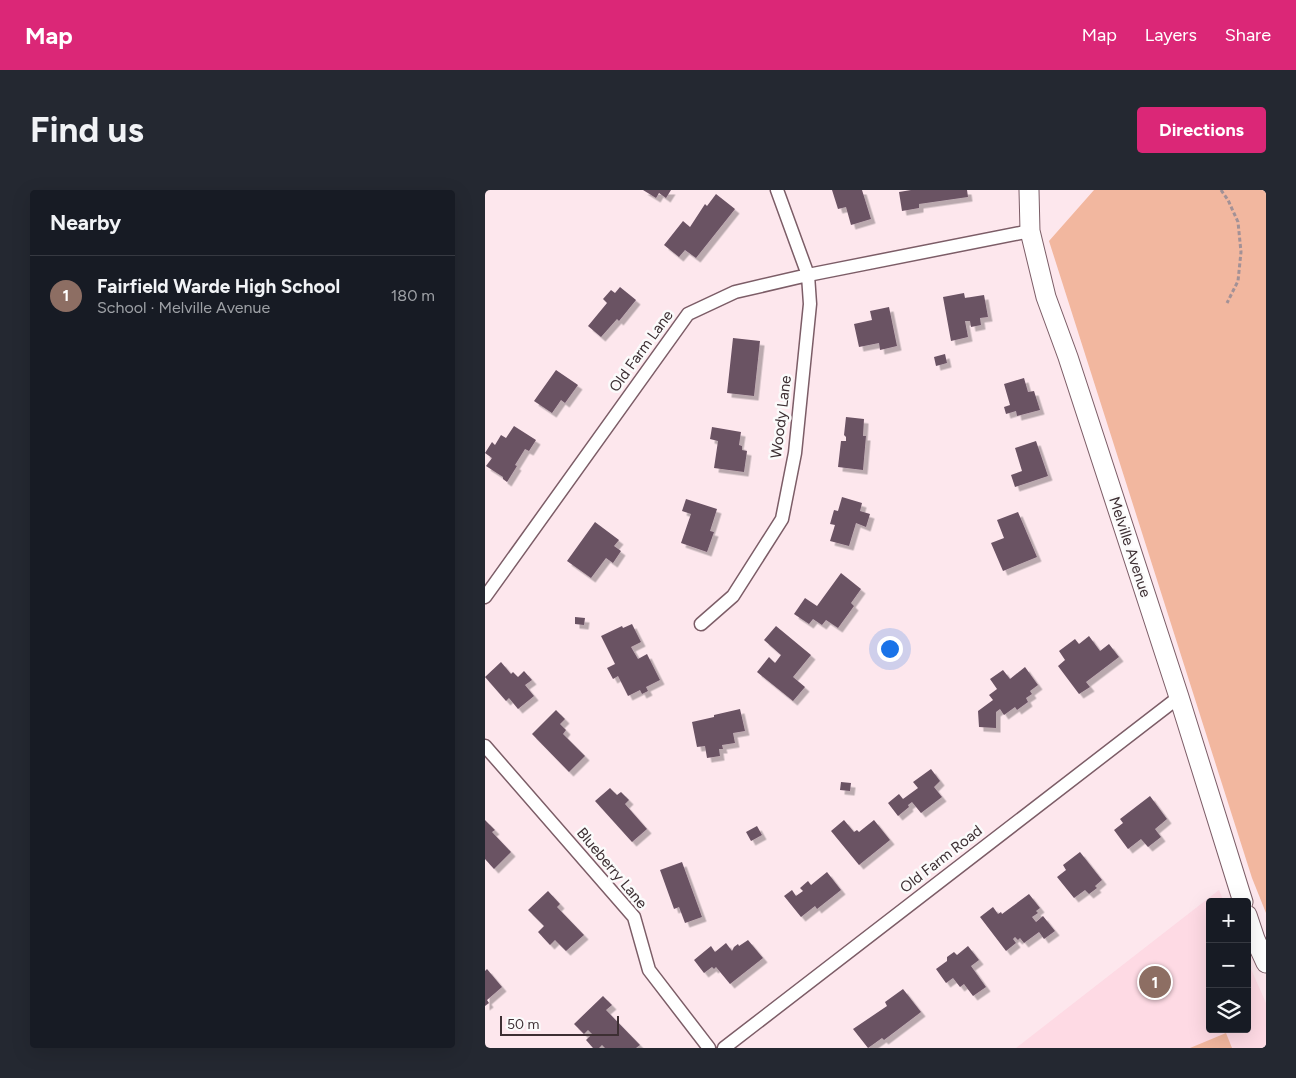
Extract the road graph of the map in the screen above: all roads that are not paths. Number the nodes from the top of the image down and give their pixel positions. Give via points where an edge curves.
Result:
1 (777, 190) edge
2 (1029, 190) edge
3 (1029, 231) junction
4 (808, 275) junction
5 (485, 597) edge
6 (701, 624) dead end
7 (1179, 697) junction
8 (485, 746) edge
9 (1242, 898) edge
10 (1251, 927) edge
11 (1266, 963) edge
12 (709, 1048) edge
13 (723, 1048) edge

1 - 4 street, Woody Lane
2 - 3 street, Melville Avenue
3 - 4 street, Old Farm Lane
3 - 7 street, Melville Avenue via 1047,297
4 - 5 street, Old Farm Lane via 735,292 687,314
4 - 6 street, Woody Lane via 810,304 795,453 781,518 733,596
7 - 9 street, Melville Avenue
7 - 13 street, Old Farm Road
8 - 12 street, Blueberry Lane via 634,917 649,970
10 - 11 street

